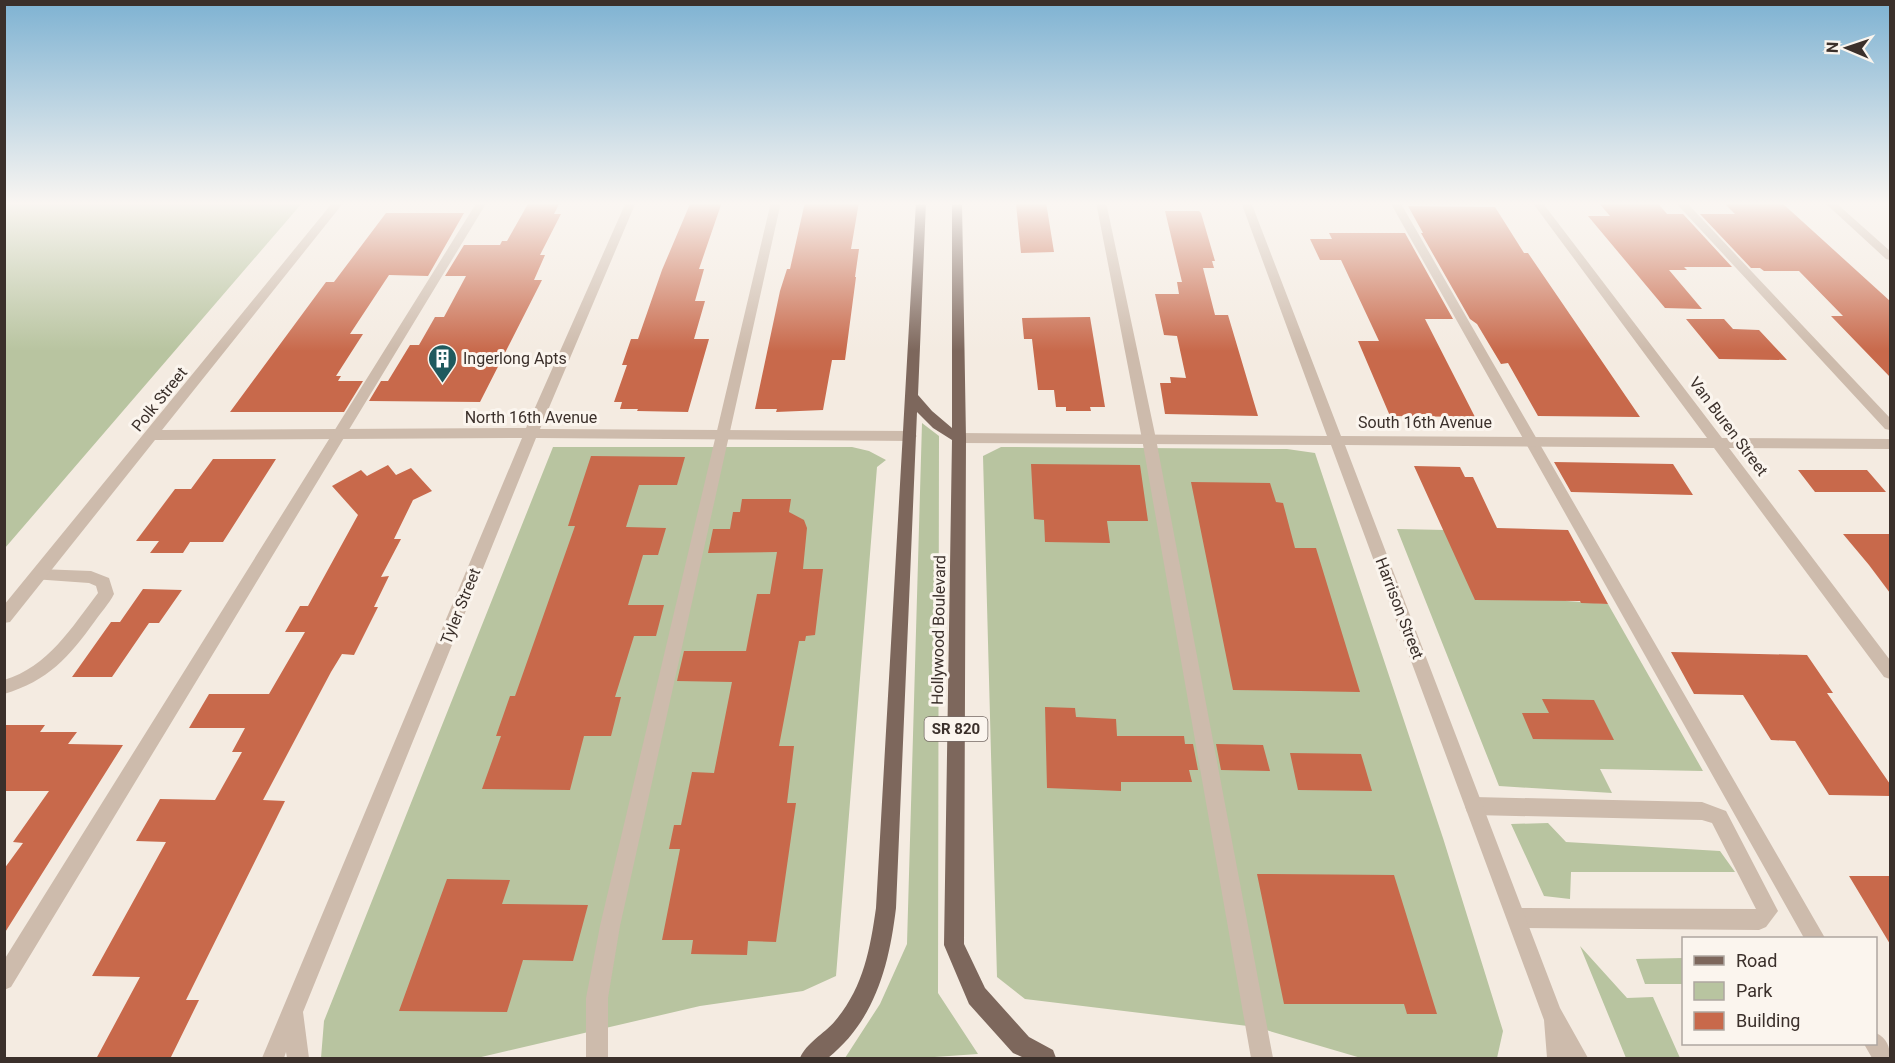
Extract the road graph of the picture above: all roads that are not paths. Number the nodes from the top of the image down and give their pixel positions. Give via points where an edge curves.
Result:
1 (299, 252) edge
2 (452, 252) edge
3 (610, 252) edge
4 (765, 252) edge
5 (918, 252) edge
6 (957, 252) edge
7 (1111, 252) edge
8 (1265, 252) edge
9 (1423, 252) edge
10 (1575, 252) edge
11 (1727, 252) edge
12 (911, 395) junction
13 (1890, 426) edge
14 (531, 433) junction
15 (340, 434) junction
16 (152, 435) junction
17 (722, 435) junction
18 (910, 436) junction
19 (959, 438) junction
20 (1149, 439) junction
21 (1337, 440) junction
22 (1531, 441) junction
23 (1719, 442) junction
24 (1890, 444) edge
25 (39, 574) junction
26 (4, 617) edge
27 (1890, 672) edge
28 (4, 687) edge
29 (1474, 806) junction
30 (1516, 918) junction
31 (1814, 937) edge
32 (4, 980) edge
33 (292, 1011) junction
34 (1552, 1014) junction
35 (1876, 1045) edge
36 (273, 1059) edge
37 (298, 1059) edge
38 (597, 1059) edge
39 (811, 1059) edge
40 (1046, 1059) edge
41 (1262, 1059) edge
42 (1558, 1059) edge
43 (1577, 1059) edge
44 (1884, 1059) edge

1 - 16 street, Polk Street
2 - 15 street
3 - 14 street, Tyler Street
4 - 17 street
5 - 12 main road
6 - 19 main road, Hollywood Boulevard / SR 820
7 - 20 street
8 - 21 street, Harrison Street
9 - 22 street
10 - 23 street, Van Buren Street
11 - 13 street
12 - 18 main road
12 - 19 main road via 924,414
14 - 15 street, North 16th Avenue
14 - 17 street, North 16th Avenue
14 - 33 street, Tyler Street
15 - 16 street, North 16th Avenue
15 - 32 street
16 - 25 street, Polk Street
17 - 18 street, North 16th Avenue
17 - 38 street via 610,926 597,998
18 - 39 main road via 886,908 880,957 865,996 840,1033
19 - 20 street, South 16th Avenue
19 - 40 main road, Hollywood Boulevard / SR 820 via 954,945 977,996 1021,1045
20 - 21 street, South 16th Avenue
20 - 41 street
21 - 22 street, South 16th Avenue
21 - 29 street, Harrison Street
22 - 23 street, South 16th Avenue
22 - 31 street
23 - 24 street, South 16th Avenue
23 - 27 street, Van Buren Street
25 - 26 street, Polk Street
25 - 28 street via 91,577 102,582 106,594 51,664 34,676
29 - 30 street, Harrison Street
29 - 30 street via 1711,814 1719,817 1767,911 1759,920
30 - 34 street, Harrison Street
33 - 36 street, Tyler Street
33 - 37 street, Tyler Street
34 - 42 street, Harrison Street
34 - 43 street, Harrison Street
35 - 44 street

